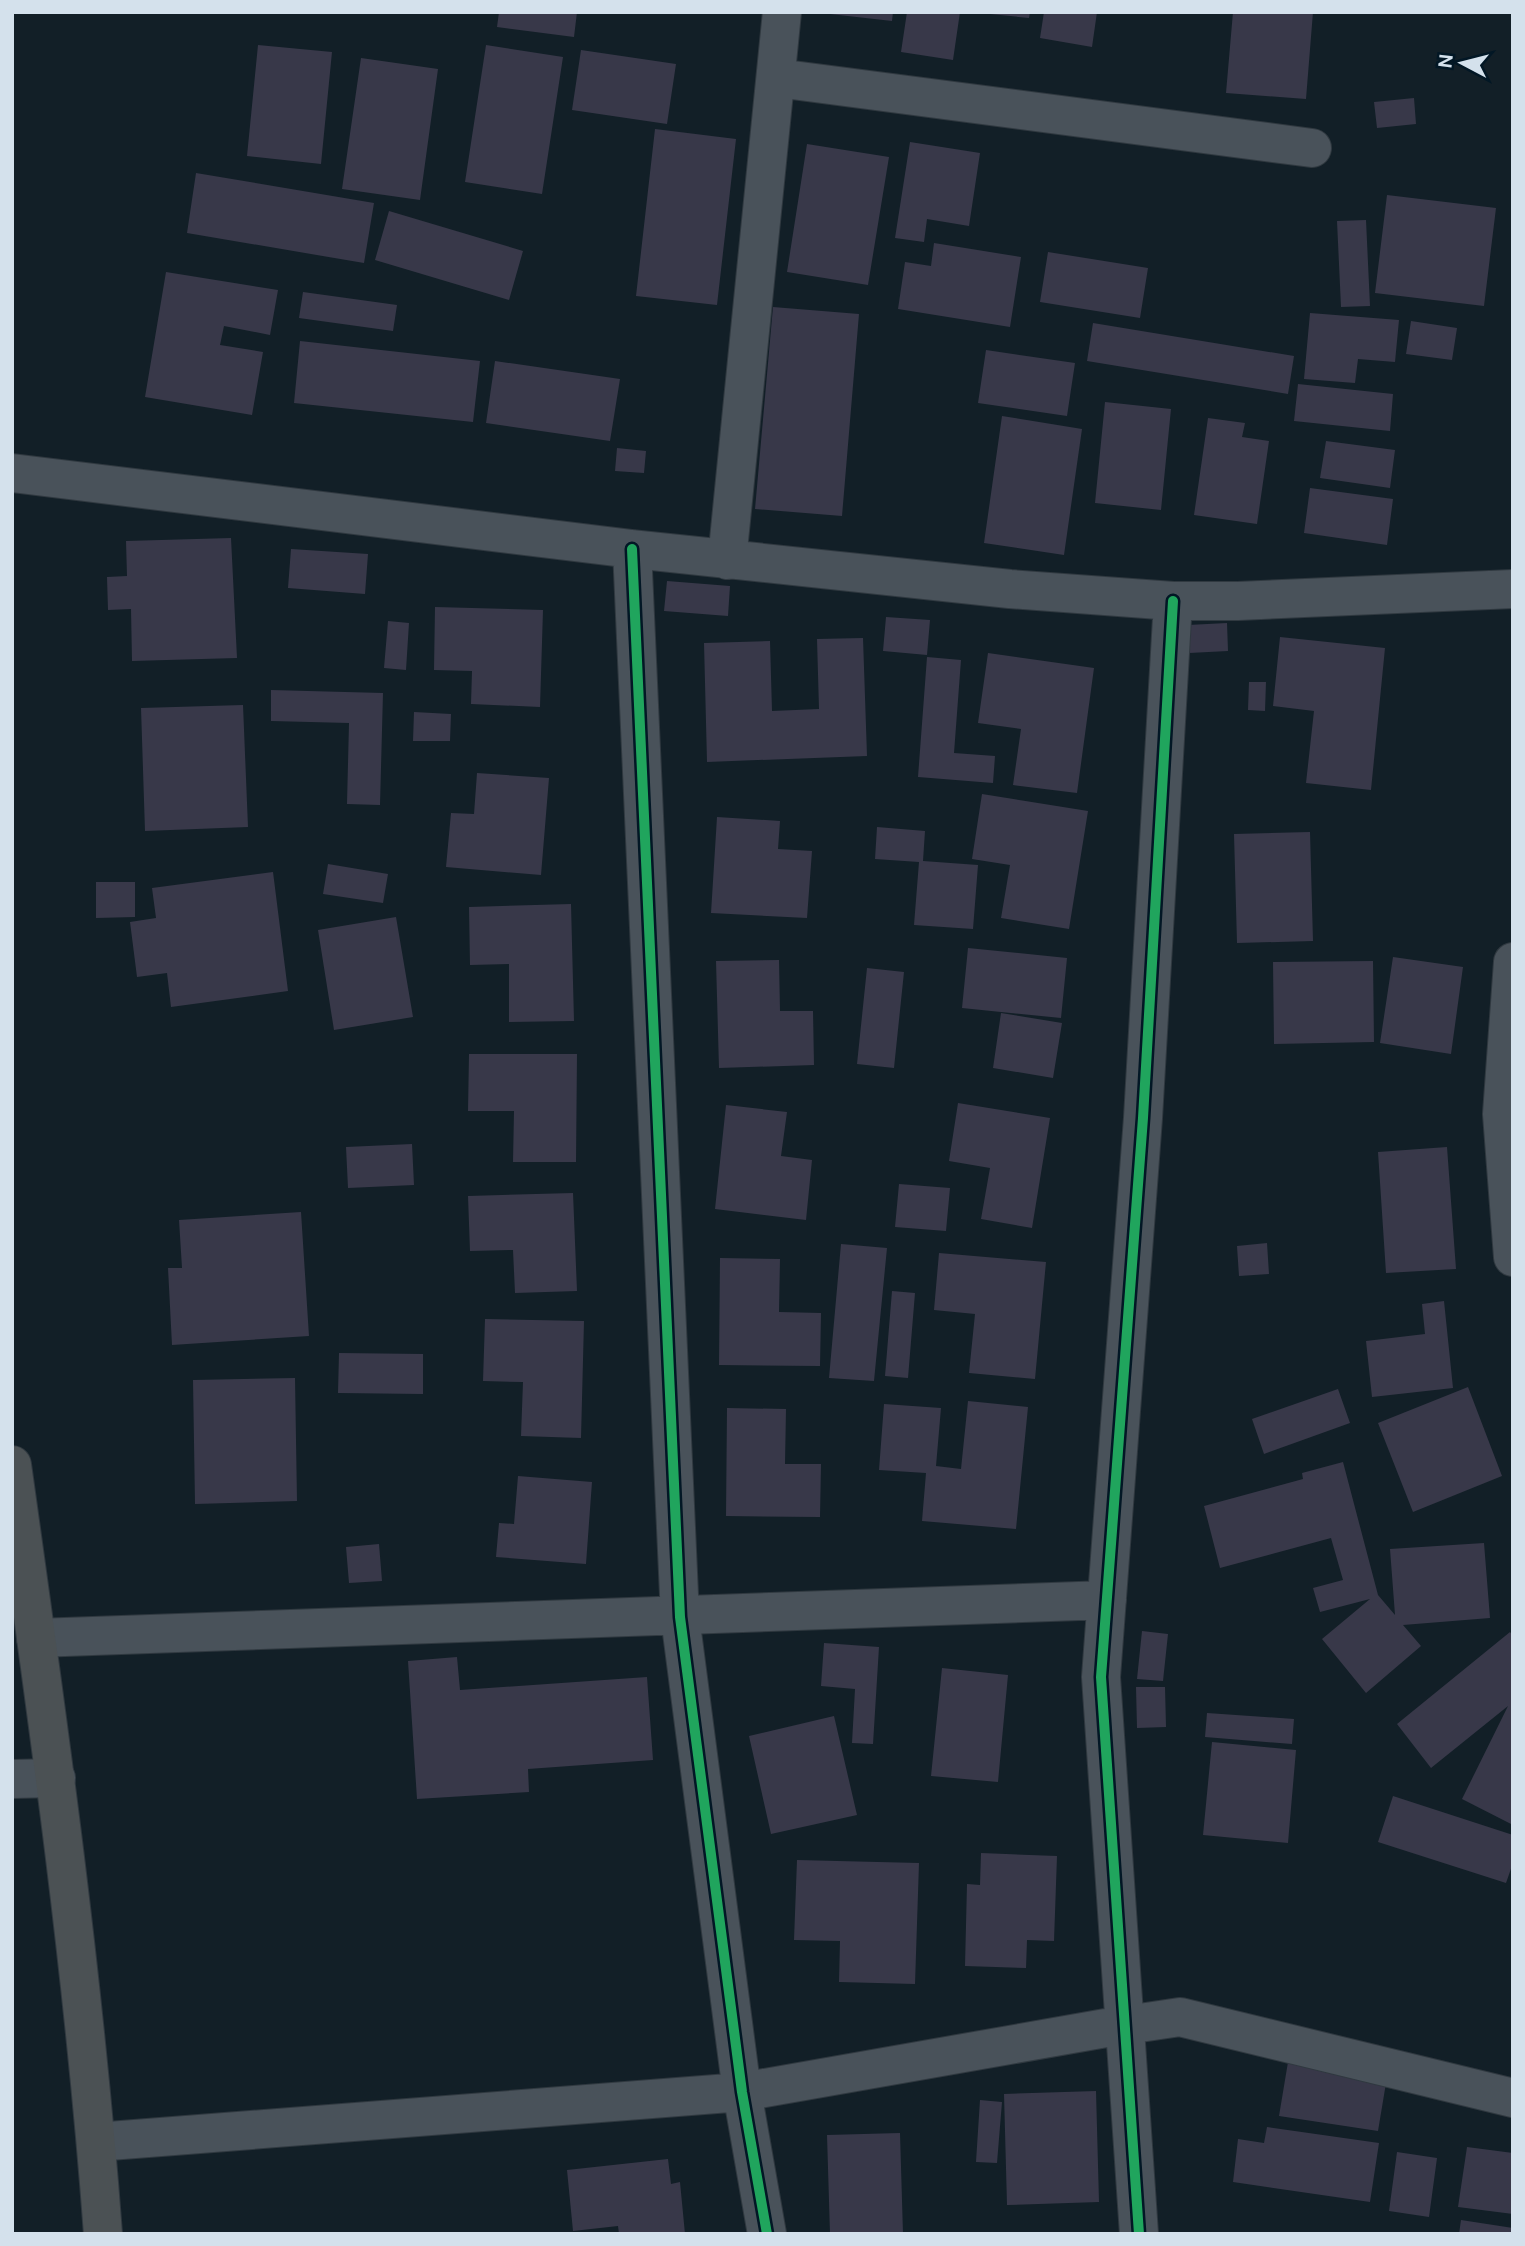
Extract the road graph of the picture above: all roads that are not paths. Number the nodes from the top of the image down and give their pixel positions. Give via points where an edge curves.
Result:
1 (782, 12) edge
2 (777, 78) junction
3 (1312, 148) dead end
4 (12, 473) edge
5 (632, 549) junction
6 (727, 559) junction
7 (1513, 589) edge
8 (1173, 601) junction
9 (1513, 962) edge
10 (1513, 1257) edge
11 (12, 1465) edge
12 (1107, 1600) junction
13 (680, 1616) junction
14 (36, 1638) junction
15 (56, 1778) junction
16 (12, 1779) edge
17 (1125, 2025) junction
18 (742, 2092) junction
19 (1513, 2098) edge
20 (96, 2142) junction
21 (103, 2234) edge
22 (767, 2234) edge
23 (1139, 2234) edge

1 - 2 street
2 - 3 street
2 - 6 street
4 - 5 street
5 - 6 street
5 - 13 street
6 - 8 street
7 - 8 street
8 - 12 street via 1143,1118
9 - 10 street via 1502,1114
11 - 14 main road
12 - 13 street
12 - 17 street via 1101,1677
13 - 14 street
13 - 18 street
14 - 15 main road
15 - 16 street
15 - 20 main road
17 - 18 street
17 - 19 street via 1180,2017
17 - 23 street
18 - 20 street
18 - 22 street
20 - 21 main road

